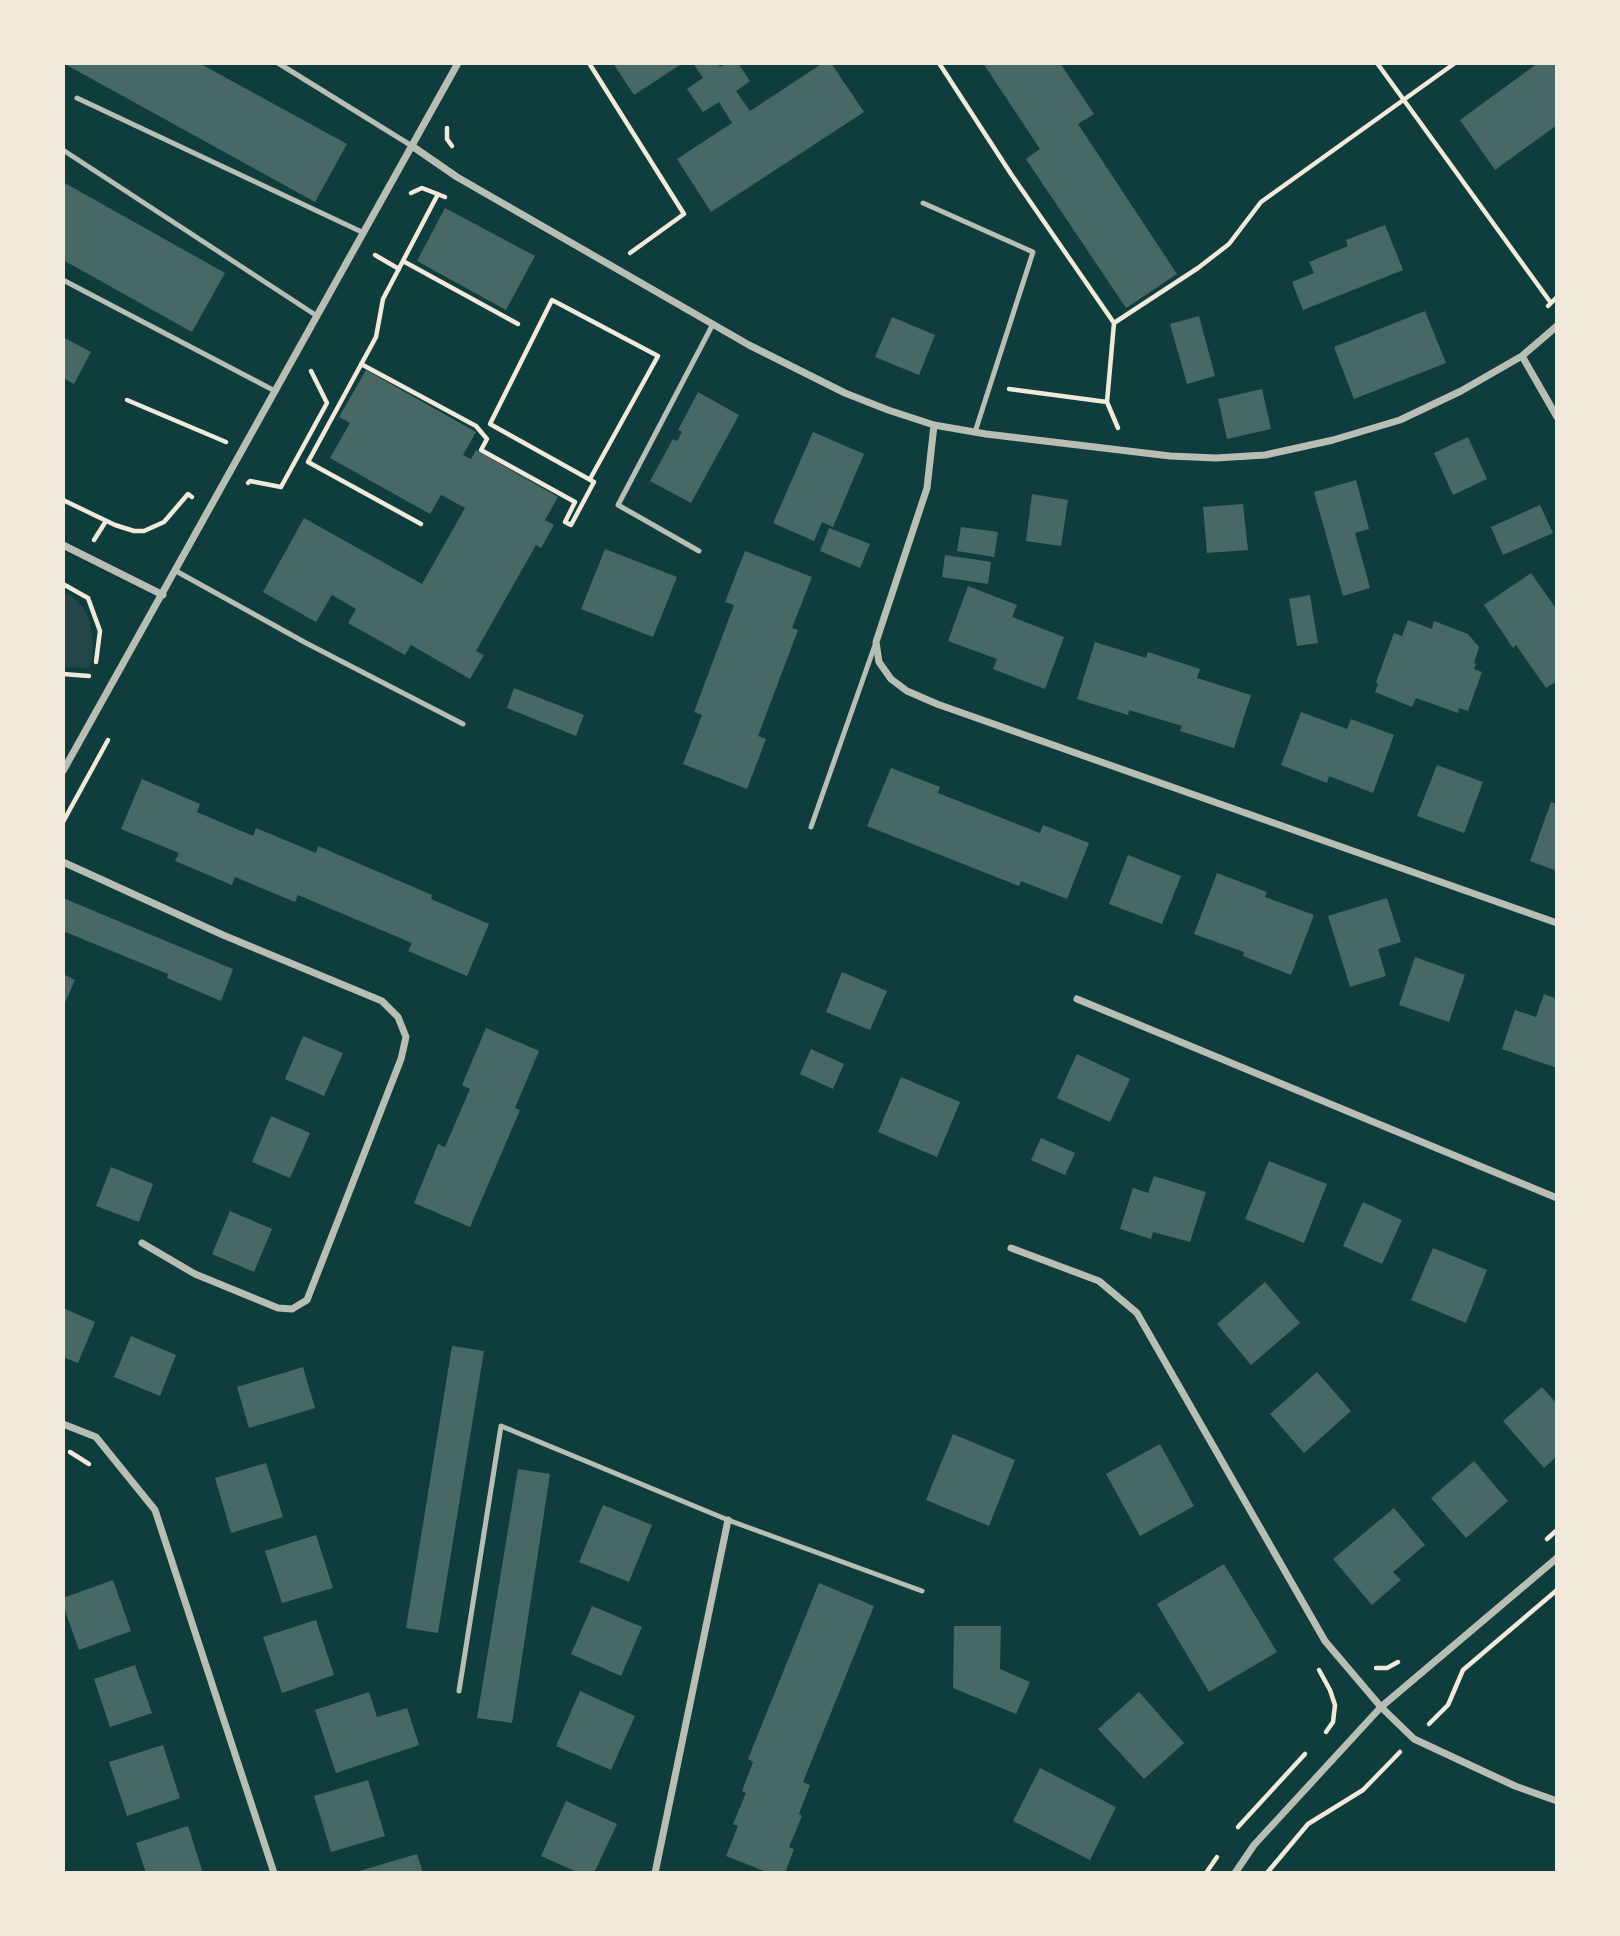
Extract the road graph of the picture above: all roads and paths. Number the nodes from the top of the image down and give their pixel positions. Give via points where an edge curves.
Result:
1 (278, 63) edge
2 (458, 63) edge
3 (589, 63) edge
4 (939, 63) edge
5 (1377, 63) edge
6 (1455, 63) edge
7 (77, 98) dead end
8 (1404, 100) junction
9 (451, 119) dead end
10 (411, 146) junction
11 (63, 150) edge
12 (460, 153) dead end
13 (438, 194) junction
14 (407, 197) dead end
15 (446, 198) dead end
16 (923, 203) dead end
17 (364, 233) junction
18 (381, 245) dead end
19 (619, 246) dead end
20 (630, 253) junction
21 (375, 255) junction
22 (642, 260) dead end
23 (403, 261) junction
24 (613, 265) junction
25 (369, 266) dead end
26 (399, 269) junction
27 (63, 280) edge
28 (1557, 297) edge
29 (1550, 303) junction
30 (1543, 311) dead end
31 (317, 316) junction
32 (1114, 323) junction
33 (518, 324) dead end
34 (713, 324) junction
35 (1557, 326) edge
36 (1522, 356) junction
37 (316, 361) dead end
38 (361, 364) junction
39 (989, 387) junction
40 (275, 391) junction
41 (127, 400) dead end
42 (1107, 402) junction
43 (1557, 417) edge
44 (934, 425) junction
45 (1119, 431) dead end
46 (975, 432) junction
47 (243, 449) junction
48 (590, 479) junction
49 (243, 493) dead end
50 (188, 494) dead end
51 (63, 500) edge
52 (421, 524) dead end
53 (63, 545) edge
54 (699, 551) dead end
55 (176, 571) junction
56 (63, 584) edge
57 (163, 595) junction
58 (876, 642) junction
59 (63, 674) edge
60 (89, 676) junction
61 (83, 688) dead end
62 (463, 724) dead end
63 (111, 735) dead end
64 (63, 771) edge
65 (63, 822) edge
66 (811, 827) dead end
67 (63, 862) edge
68 (1557, 923) edge
69 (1077, 999) dead end
70 (1557, 1198) edge
71 (142, 1243) dead end
72 (1011, 1248) dead end
73 (63, 1424) edge
74 (728, 1520) junction
75 (1557, 1530) edge
76 (1546, 1539) dead end
77 (1557, 1558) edge
78 (922, 1591) dead end
79 (1314, 1661) dead end
80 (1399, 1662) dead end
81 (1371, 1667) dead end
82 (459, 1691) dead end
83 (1381, 1707) junction
84 (1324, 1735) dead end
85 (1307, 1752) dead end
86 (1557, 1801) edge
87 (1231, 1836) dead end
88 (1219, 1854) dead end
89 (274, 1873) edge
90 (655, 1873) edge
91 (1206, 1873) edge
92 (1235, 1873) edge

1 - 10 lane
2 - 10 street
3 - 20 path via 684,214
4 - 32 path
5 - 8 path
6 - 8 path
7 - 17 lane
8 - 29 path
8 - 32 path via 1261,202 1229,244
9 - 12 path via 447,139
10 - 17 street
10 - 24 street
11 - 31 lane
13 - 14 path via 422,188
13 - 15 path
13 - 23 path
16 - 39 lane via 1033,252
17 - 31 street
18 - 21 path
19 - 20 path
20 - 22 path
20 - 24 path
21 - 25 path
21 - 26 path
23 - 26 path
23 - 33 path
24 - 34 street
26 - 38 path via 383,299 376,337
27 - 40 lane
28 - 29 path
29 - 30 path
31 - 40 street
32 - 42 path
34 - 44 street via 845,393
34 - 54 lane via 618,505
35 - 36 street
36 - 43 street
36 - 46 street via 1400,420 1265,455 1170,456
37 - 49 path via 311,372 327,403 281,487 250,481
38 - 48 path via 476,426 487,439 481,450 575,502 565,522 571,525 594,482
38 - 52 path via 308,462
39 - 42 path
39 - 46 lane
40 - 47 street
41 - 47 path
42 - 45 path
44 - 46 street
44 - 58 street via 927,488
47 - 55 street
48 - 48 path via 490,425 552,300 657,356
50 - 51 path via 164,522 144,531 115,525
53 - 57 street
55 - 57 street
55 - 62 lane
56 - 60 path via 88,598 100,631 98,660
57 - 64 street
58 - 66 lane
58 - 68 street via 879,662 891,679 937,704
59 - 60 path
60 - 61 path
63 - 65 path
67 - 71 street via 383,1001 398,1017 406,1037 307,1300 292,1309 278,1308 195,1274
69 - 70 street
72 - 83 street via 1099,1281 1137,1313 1325,1641
73 - 89 street via 96,1437 155,1510
74 - 78 lane
74 - 82 lane via 501,1426
74 - 90 street
75 - 76 path
77 - 83 street
79 - 84 path via 1335,1705 1333,1721
80 - 81 path via 1387,1668
83 - 86 street via 1413,1738
83 - 92 street via 1254,1845
85 - 87 path
88 - 91 path

